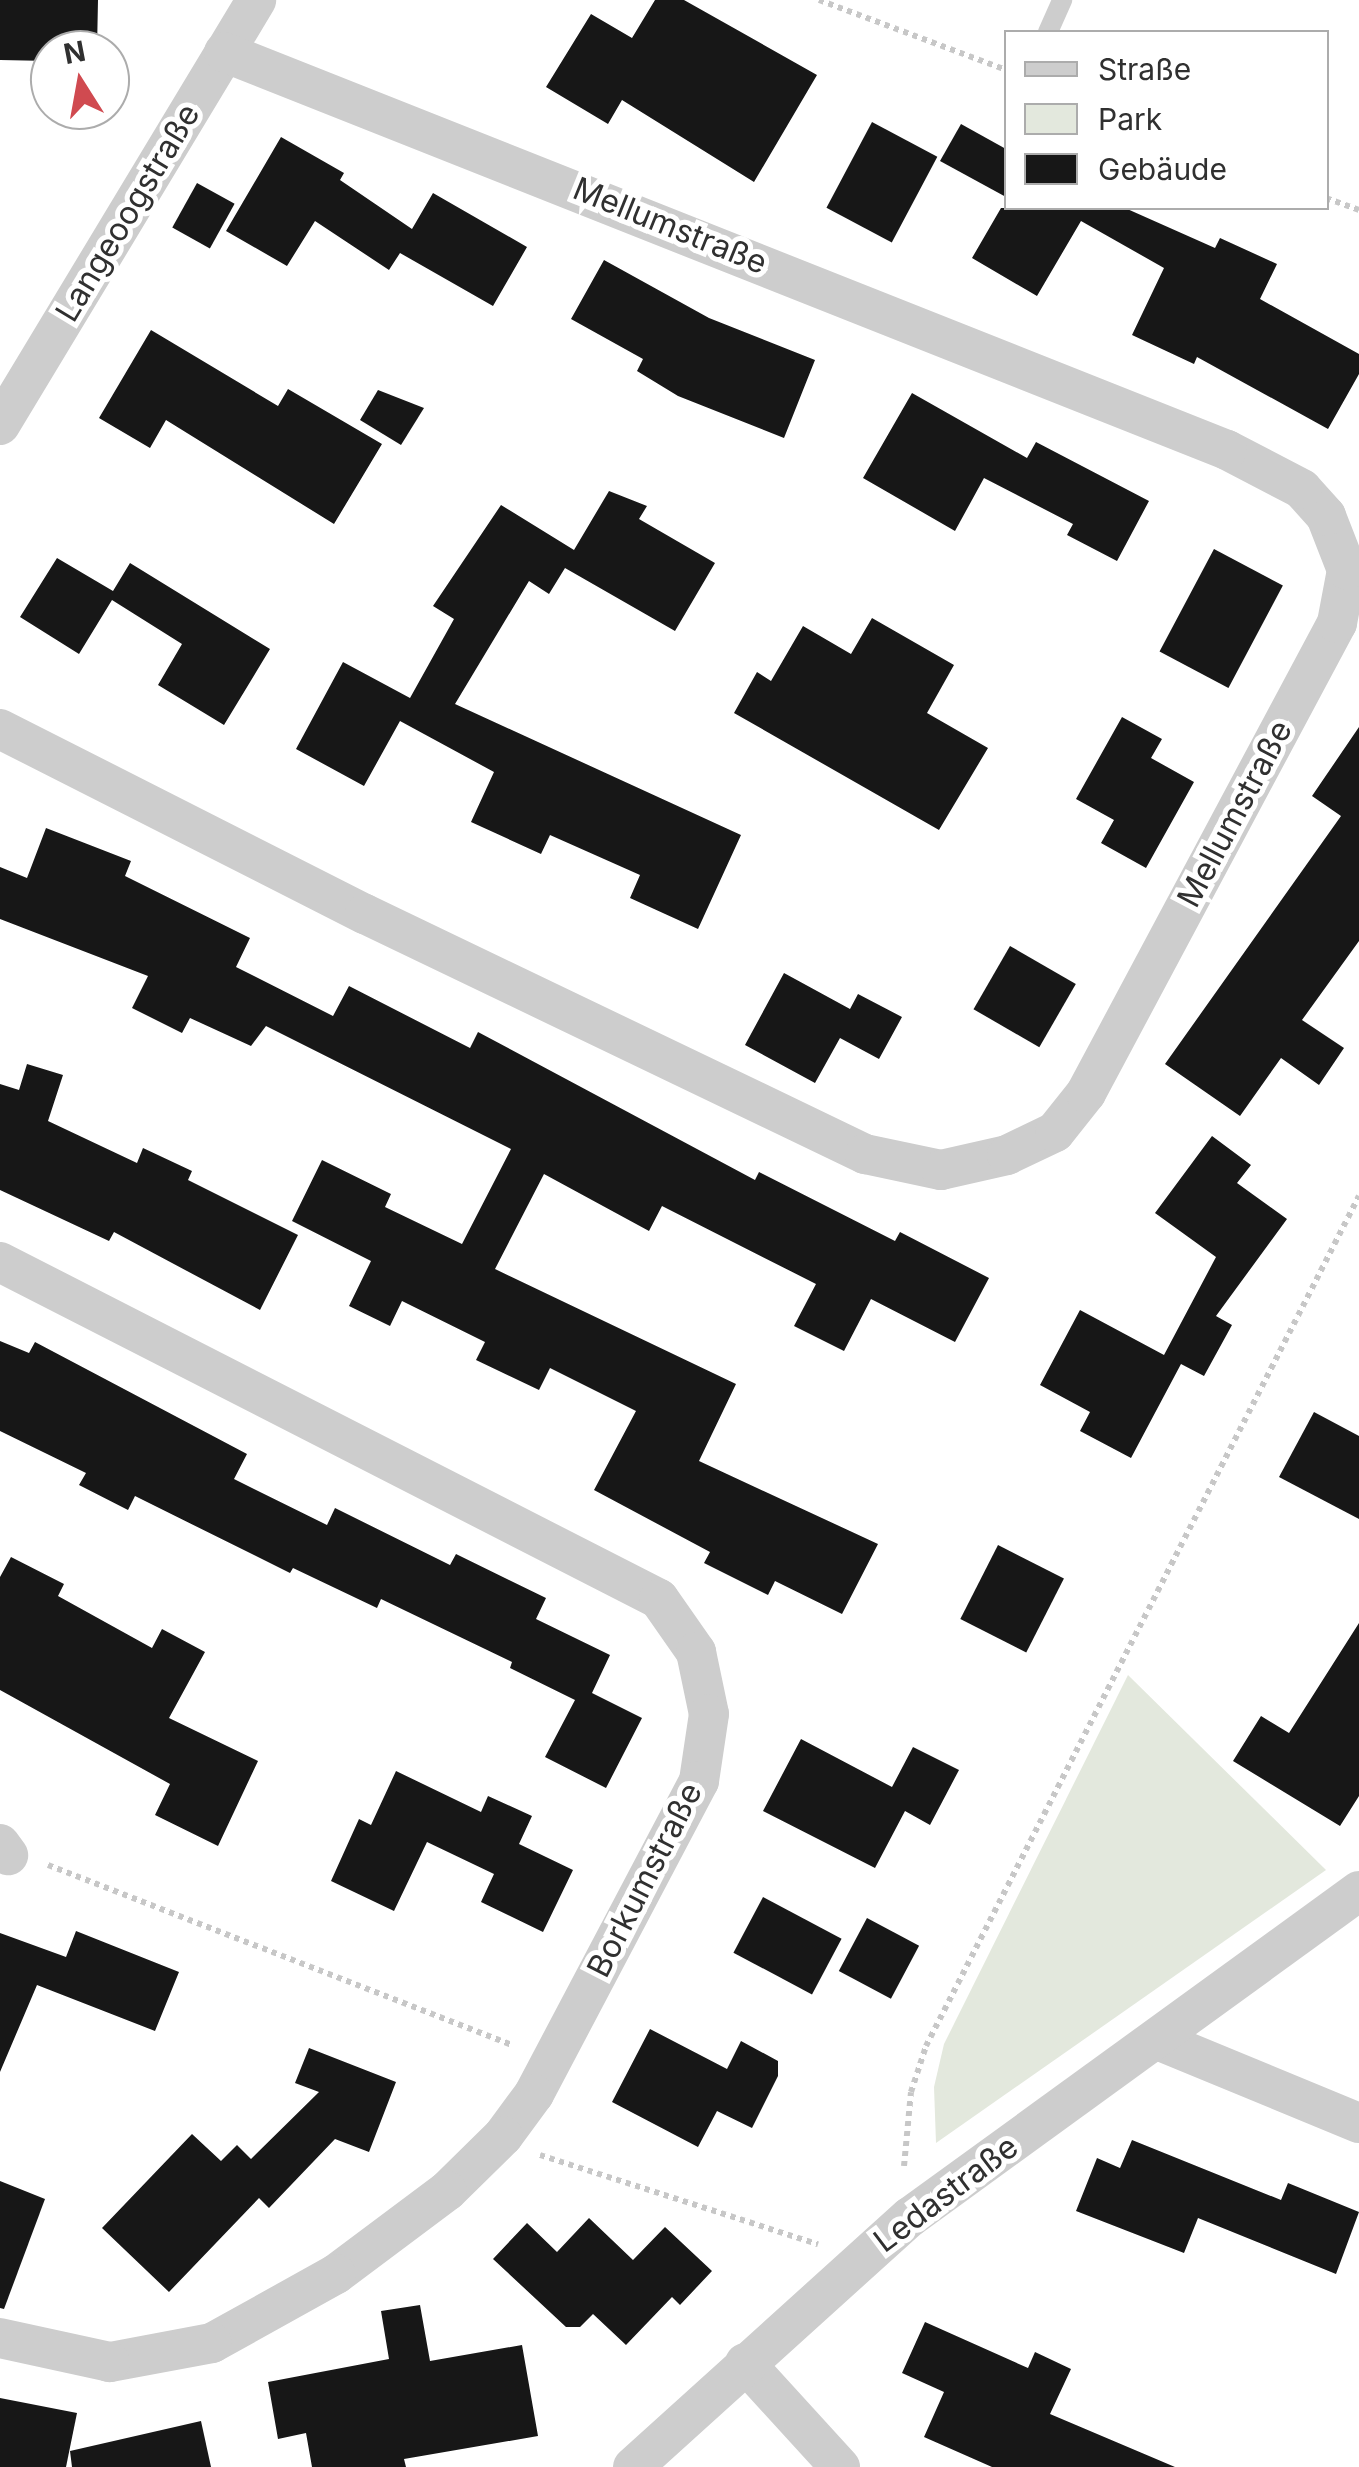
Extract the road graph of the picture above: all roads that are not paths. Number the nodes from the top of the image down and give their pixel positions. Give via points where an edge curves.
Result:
1 (256, 0) edge
2 (1062, 0) edge
3 (1049, 30) edge
4 (224, 52) junction
5 (0, 425) edge
6 (0, 729) edge
7 (0, 1262) edge
8 (1359, 1892) edge
9 (1160, 2041) junction
10 (1359, 2123) edge
11 (0, 2338) edge
12 (745, 2364) junction
13 (633, 2467) edge
14 (840, 2467) edge

1 - 4 street, Langeoogstraße
2 - 3 lane
4 - 5 street, Langeoogstraße
4 - 6 street, Mellumstraße via 1227,450 1302,489 1326,516 1347,570 1342,609 1086,1093 1055,1132 1007,1155 941,1170 865,1154 365,914
7 - 11 street, Borkumstraße via 659,1599 696,1652 710,1714 699,1781 550,2060 504,2136 448,2191 336,2274 212,2344 110,2362
8 - 9 street, Ledastraße
9 - 10 street
9 - 12 street, Ledastraße via 910,2217
12 - 13 street, Ledastraße
12 - 14 street

